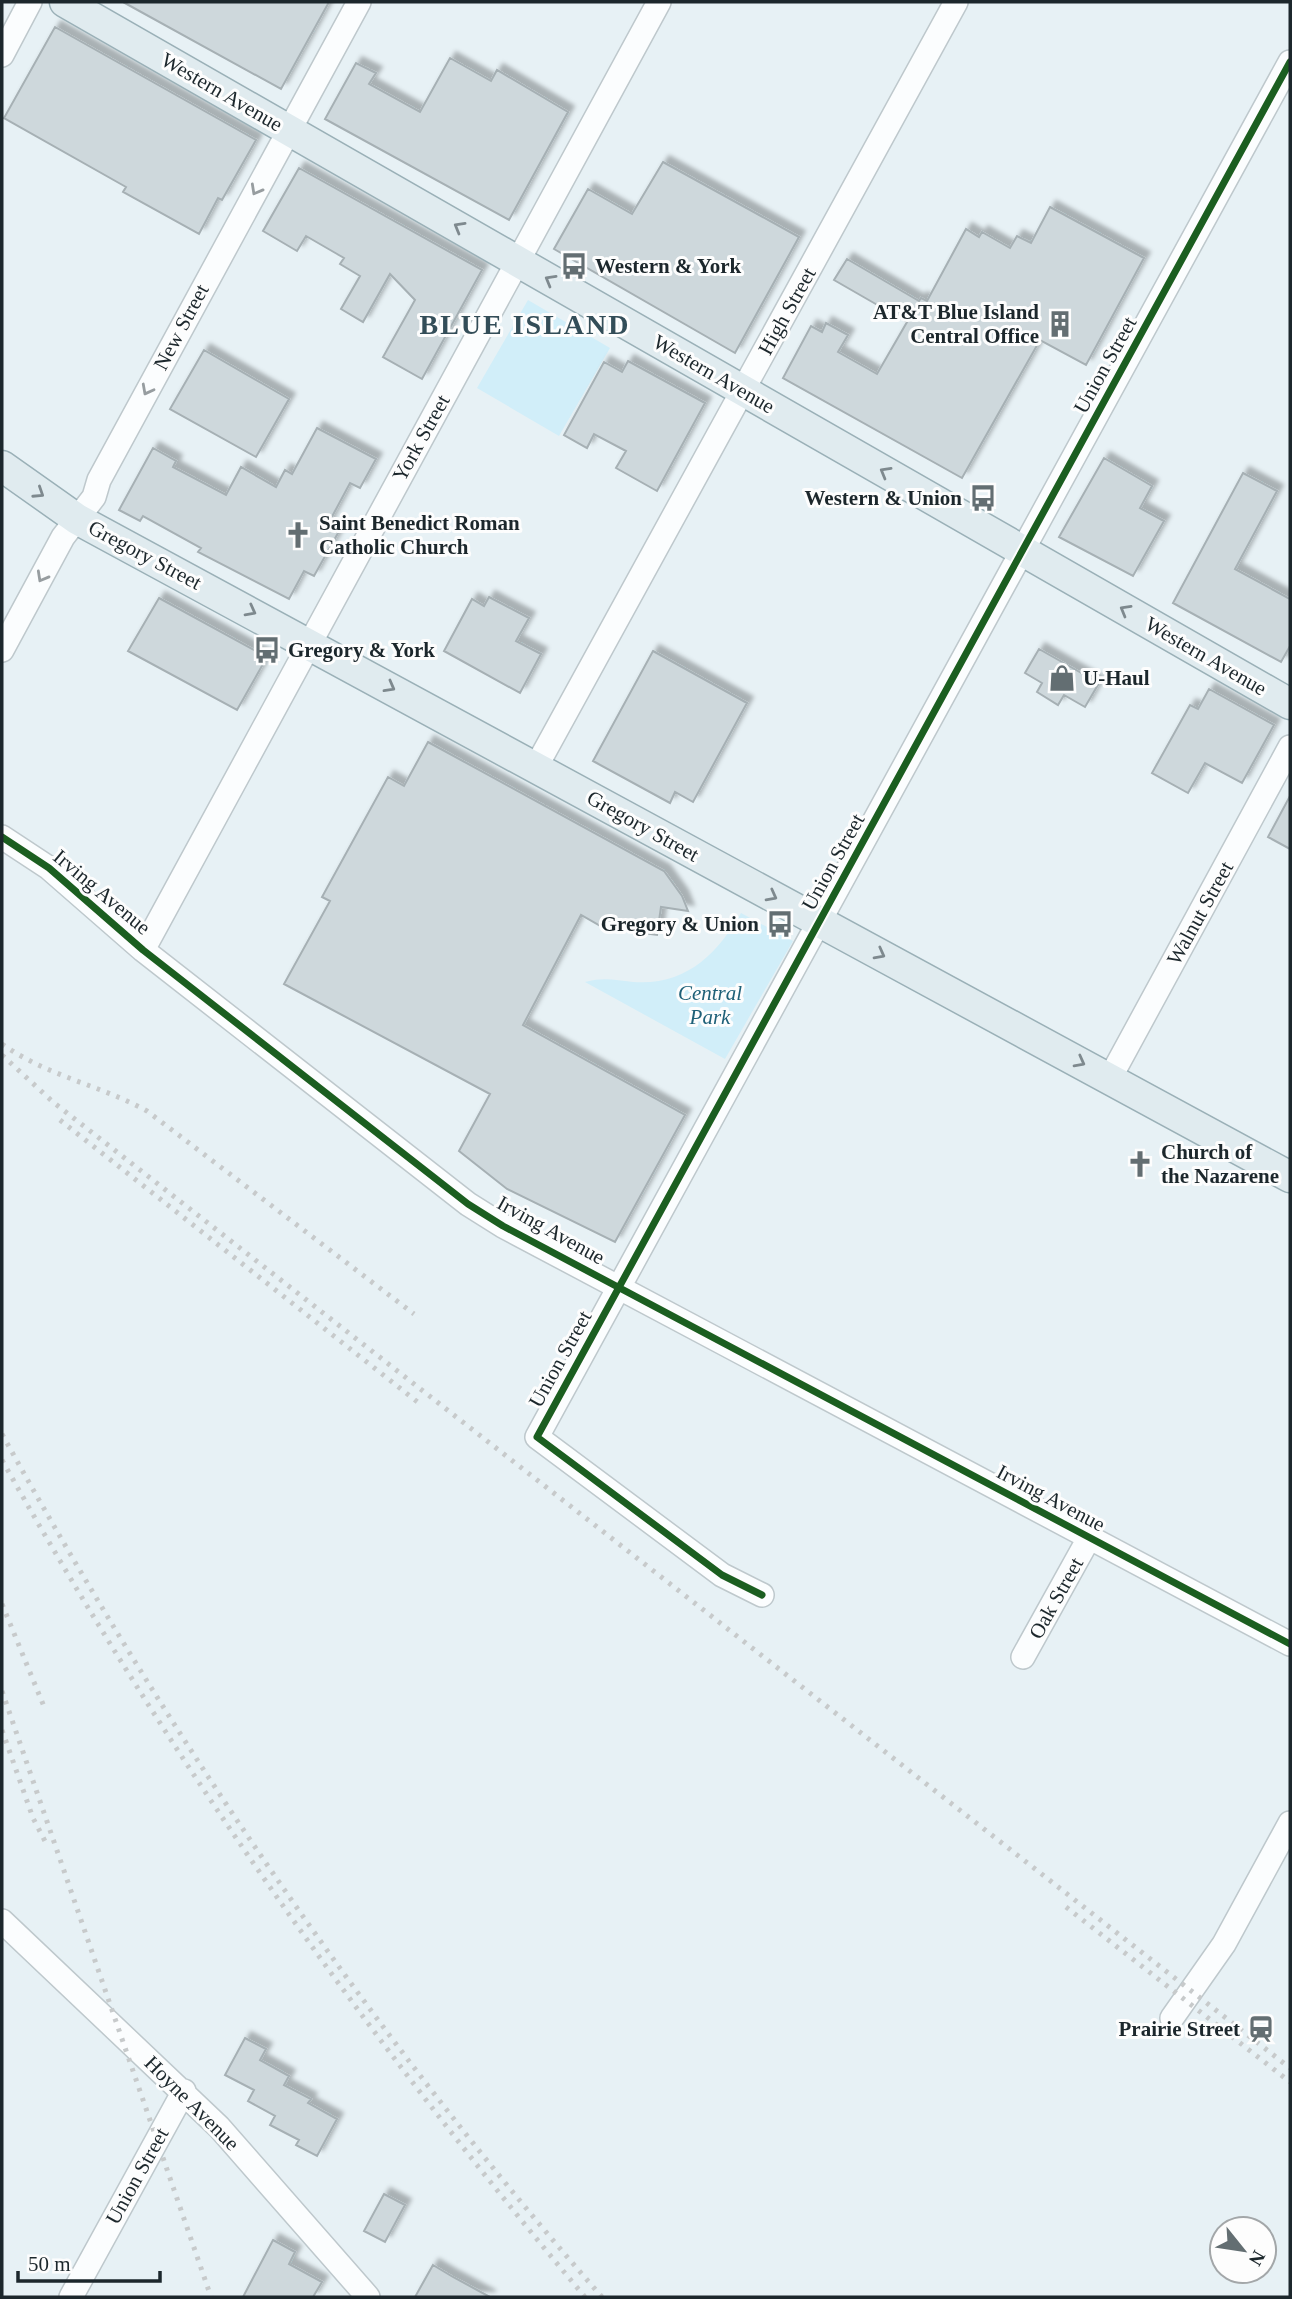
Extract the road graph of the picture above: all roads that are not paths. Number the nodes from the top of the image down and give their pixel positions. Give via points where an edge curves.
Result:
1 (30, 2) edge
2 (65, 2) edge
3 (359, 2) edge
4 (659, 2) edge
5 (956, 2) edge
6 (2, 55) edge
7 (1290, 62) edge
8 (289, 131) junction
9 (518, 261) junction
10 (743, 390) junction
11 (2, 466) edge
12 (77, 519) junction
13 (1024, 551) junction
14 (309, 642) junction
15 (2, 650) edge
16 (1290, 705) edge
17 (1290, 747) edge
18 (536, 767) junction
19 (2, 837) edge
20 (820, 921) junction
21 (144, 950) junction
22 (1110, 1078) junction
23 (1290, 1177) edge
24 (619, 1287) junction
25 (1089, 1538) junction
26 (762, 1595) dead end
27 (1290, 1644) edge
28 (1023, 1657) dead end
29 (1290, 1823) edge
30 (2, 1921) edge
31 (1172, 2018) dead end
32 (184, 2091) junction
33 (71, 2297) edge
34 (369, 2297) edge

1 - 6 street
2 - 8 main road, Western Avenue
3 - 8 street, New Street
4 - 9 street, York Street
5 - 10 street, High Street
7 - 13 street, Union Street
9 -> 8 main road, Western Avenue
8 -> 12 street, New Street via 105,468 94,497
10 -> 9 main road, Western Avenue
9 - 14 street, York Street
13 -> 10 main road, Western Avenue
10 - 18 street, High Street
11 -> 12 main road, Gregory Street
12 -> 14 main road, Gregory Street
12 -> 15 street, New Street
16 -> 13 main road, Western Avenue
13 - 20 street, Union Street
14 -> 18 main road, Gregory Street
14 - 21 street, York Street
17 - 22 street, Walnut Street
18 -> 20 main road, Gregory Street
19 - 21 street, Irving Avenue via 49,867
20 -> 22 main road, Gregory Street
20 - 24 street, Union Street
21 - 24 street, Irving Avenue via 468,1204
22 - 23 main road, Gregory Street
24 - 25 street, Irving Avenue
24 - 26 street, Union Street via 537,1437 722,1575
25 - 27 street, Irving Avenue
25 - 28 street, Oak Street
29 - 31 street via 1224,1944
30 - 32 street, Hoyne Avenue
32 - 33 street, Union Street
32 - 34 street, Hoyne Avenue

